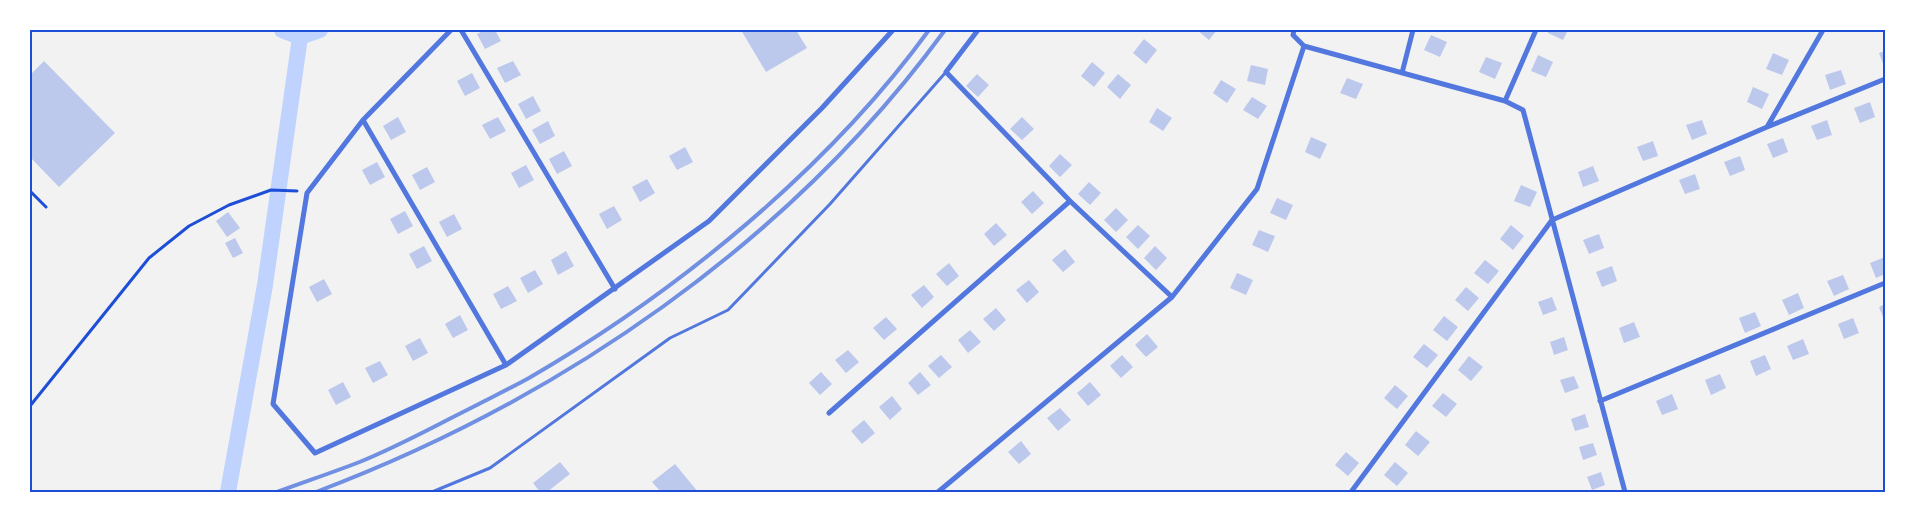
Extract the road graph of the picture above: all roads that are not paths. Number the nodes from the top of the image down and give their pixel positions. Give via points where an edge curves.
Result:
1 (451, 30) edge
2 (461, 30) edge
3 (893, 30) edge
4 (978, 30) edge
5 (1294, 30) edge
6 (1413, 30) edge
7 (1536, 30) edge
8 (1823, 30) edge
9 (1304, 46) junction
10 (946, 72) junction
11 (1402, 73) junction
12 (1885, 79) edge
13 (1505, 101) junction
14 (363, 120) junction
15 (1767, 127) junction
16 (1070, 201) junction
17 (1552, 220) junction
18 (1885, 283) edge
19 (615, 288) junction
20 (1172, 297) junction
21 (506, 365) junction
22 (1600, 401) junction
23 (830, 413) dead end
24 (432, 492) edge
25 (938, 492) edge
26 (1351, 492) edge
27 (1625, 492) edge

1 - 14 street
2 - 19 street
3 - 19 street via 822,108 709,221
4 - 10 street
5 - 9 street via 1293,35
6 - 11 street
7 - 13 street
8 - 15 street
9 - 11 street
9 - 20 street via 1257,189
10 - 16 street
10 - 24 lane via 830,204 728,310 670,338 490,468
11 - 13 street
12 - 15 street
13 - 17 street via 1523,110
14 - 21 street
14 - 21 street via 307,193 273,404 316,453
15 - 17 street
16 - 20 street
16 - 23 street
17 - 22 street
17 - 26 street
18 - 22 street
19 - 21 street
20 - 25 street
22 - 27 street

